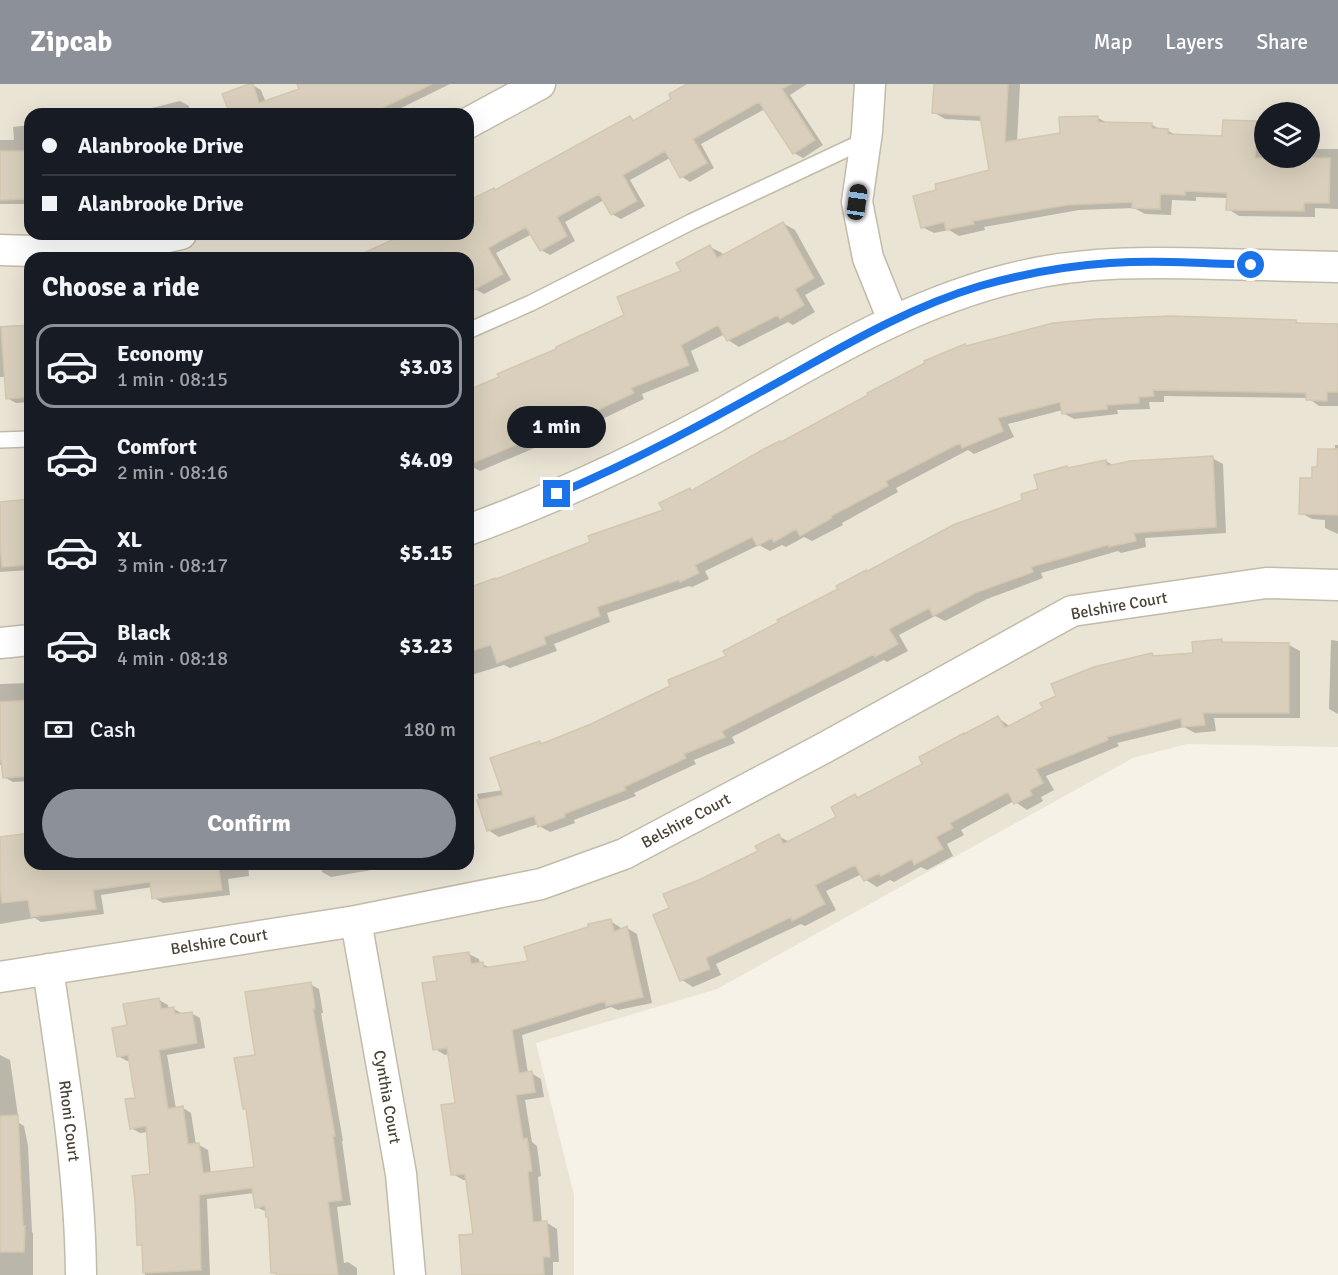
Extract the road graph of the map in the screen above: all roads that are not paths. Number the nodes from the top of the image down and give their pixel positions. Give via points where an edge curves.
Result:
1 (540, 84) edge
2 (870, 84) edge
3 (474, 120) edge
4 (866, 140) junction
5 (154, 240) edge
6 (0, 250) edge
7 (65, 252) edge
8 (65, 252) edge
9 (1338, 267) edge
10 (893, 320) junction
11 (474, 328) edge
12 (24, 439) edge
13 (0, 440) edge
14 (474, 528) edge
15 (1338, 585) edge
16 (24, 641) edge
17 (0, 643) edge
18 (356, 921) junction
19 (48, 969) junction
20 (0, 977) edge
21 (81, 1275) edge
22 (410, 1275) edge

1 - 3 street
2 - 4 street
4 - 10 street via 857,202 868,258
4 - 11 lane
5 - 8 street
6 - 7 street
9 - 10 street via 1154,262 1066,268 980,286
10 - 14 street via 643,455
12 - 13 lane
15 - 18 street, Belshire Court via 1266,583 1072,611 624,854 541,884
16 - 17 street
18 - 19 street, Belshire Court
18 - 22 street, Cynthia Court via 401,1174
19 - 20 street, Belshire Court
19 - 21 street, Rhoni Court via 72,1133

